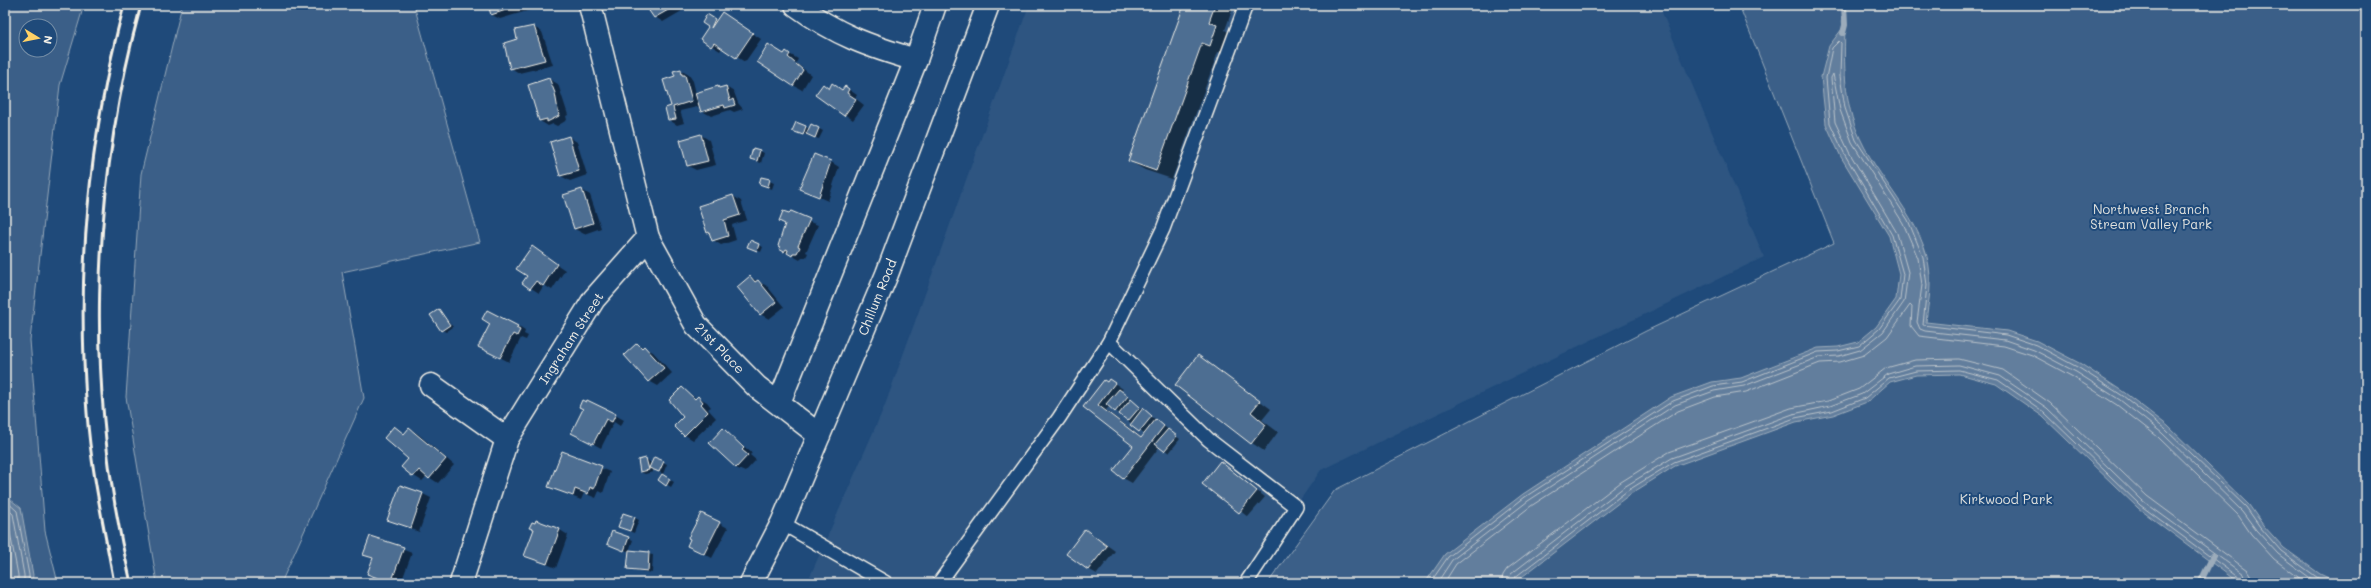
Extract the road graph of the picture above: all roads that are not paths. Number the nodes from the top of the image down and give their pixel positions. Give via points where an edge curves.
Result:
1 (590, 5) edge
2 (796, 5) edge
3 (936, 5) edge
4 (988, 5) edge
5 (1246, 5) edge
6 (916, 60) junction
7 (648, 238) junction
8 (1109, 342) junction
9 (431, 385) dead end
10 (779, 403) junction
11 (819, 435) junction
12 (507, 439) junction
13 (782, 523) junction
14 (461, 583) edge
15 (751, 583) edge
16 (886, 583) edge
17 (939, 583) edge
18 (1246, 583) edge

1 - 7 street
2 - 6 street via 857,42
3 - 6 street
4 - 11 street, Chillum Road via 887,274
5 - 8 lane via 1163,229
6 - 10 street
7 - 10 street, 21st Place via 696,325 757,387
7 - 12 street, Ingraham Street via 594,299
8 - 17 lane via 1059,418
8 - 18 lane via 1208,440 1296,507
9 - 12 street
10 - 11 street, 21st Place
11 - 13 street, Chillum Road
12 - 14 street, Ingraham Street
13 - 15 street, Chillum Road
13 - 16 lane

